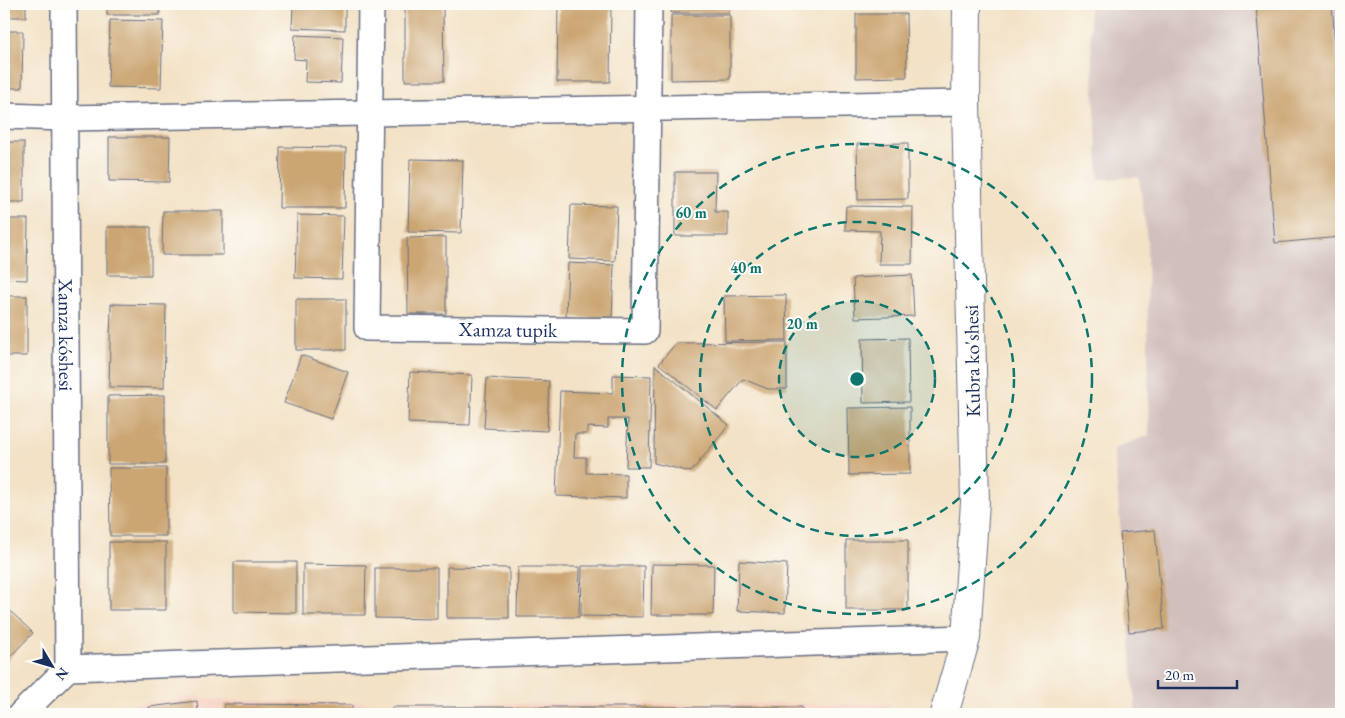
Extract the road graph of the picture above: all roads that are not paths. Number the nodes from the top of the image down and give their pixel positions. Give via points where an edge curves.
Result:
1 (64, 4) edge
2 (370, 4) edge
3 (650, 4) edge
4 (967, 4) edge
5 (966, 103) junction
6 (649, 108) junction
7 (370, 113) junction
8 (4, 116) edge
9 (65, 118) junction
10 (966, 638) junction
11 (68, 668) junction
12 (21, 714) edge
13 (944, 714) edge

1 - 9 street, Xamza kóshesi
2 - 7 street, Xamza tupik
3 - 6 street, Xamza tupik
4 - 5 main road, Kubra ko'shesi
5 - 6 street
5 - 10 main road, Kubra ko'shesi via 975,502
6 - 7 street
6 - 7 street, Xamza tupik via 645,331 367,328
7 - 9 street
8 - 9 street
9 - 11 street, Xamza kóshesi
10 - 11 street
10 - 13 main road, Kubra ko'shesi
11 - 12 street

